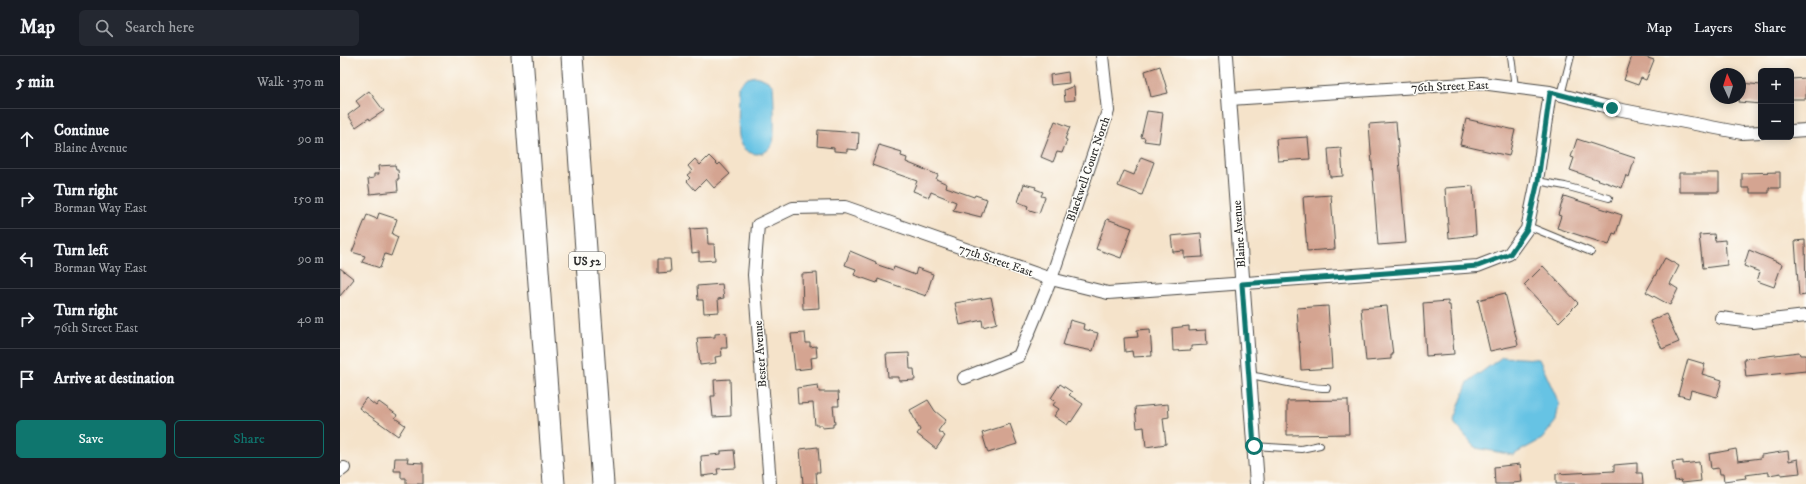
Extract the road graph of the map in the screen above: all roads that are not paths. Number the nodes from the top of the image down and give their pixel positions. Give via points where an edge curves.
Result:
1 (522, 56) edge
2 (572, 56) edge
3 (1102, 56) edge
4 (1226, 56) edge
5 (1511, 56) edge
6 (1571, 56) edge
7 (1515, 87) junction
8 (1555, 93) junction
9 (1230, 99) junction
10 (1806, 130) edge
11 (1794, 131) edge
12 (1758, 132) edge
13 (1538, 181) junction
14 (1609, 198) dead end
15 (758, 225) joint
16 (1528, 226) junction
17 (1591, 252) dead end
18 (1050, 279) junction
19 (1242, 284) junction
20 (1806, 316) edge
21 (1721, 318) dead end
22 (1249, 375) junction
23 (964, 378) dead end
24 (1327, 388) dead end
25 (549, 414) junction
26 (1254, 446) junction
27 (1320, 446) dead end
28 (603, 478) edge
29 (548, 484) edge
30 (554, 484) edge
31 (770, 484) edge
32 (1257, 484) edge

1 - 25 highway
2 - 28 highway, US 52
3 - 18 street, Blackwell Court North via 1108,111
4 - 9 street, Blaine Avenue
5 - 7 lane
6 - 8 lane
7 - 8 street, 76th Street East
7 - 9 street, 76th Street East via 1481,83
8 - 12 street, 76th Street East via 1612,108 1742,133
8 - 13 street
9 - 19 street, Blaine Avenue
10 - 11 street
13 - 14 lane
13 - 16 street
15 - 18 street, 77th Street East via 793,208 845,207
15 - 31 street, Bester Avenue via 754,275
16 - 17 lane
16 - 19 street, 77th Street East via 1510,254 1478,266
18 - 19 street, 77th Street East via 1108,293
18 - 23 street, Blackwell Court North via 1019,356
19 - 22 street, Blaine Avenue
20 - 21 street via 1753,322
22 - 24 lane via 1272,378 1303,387
22 - 26 street, Blaine Avenue
25 - 29 highway
25 - 30 highway
26 - 27 lane
26 - 32 street, Blaine Avenue

